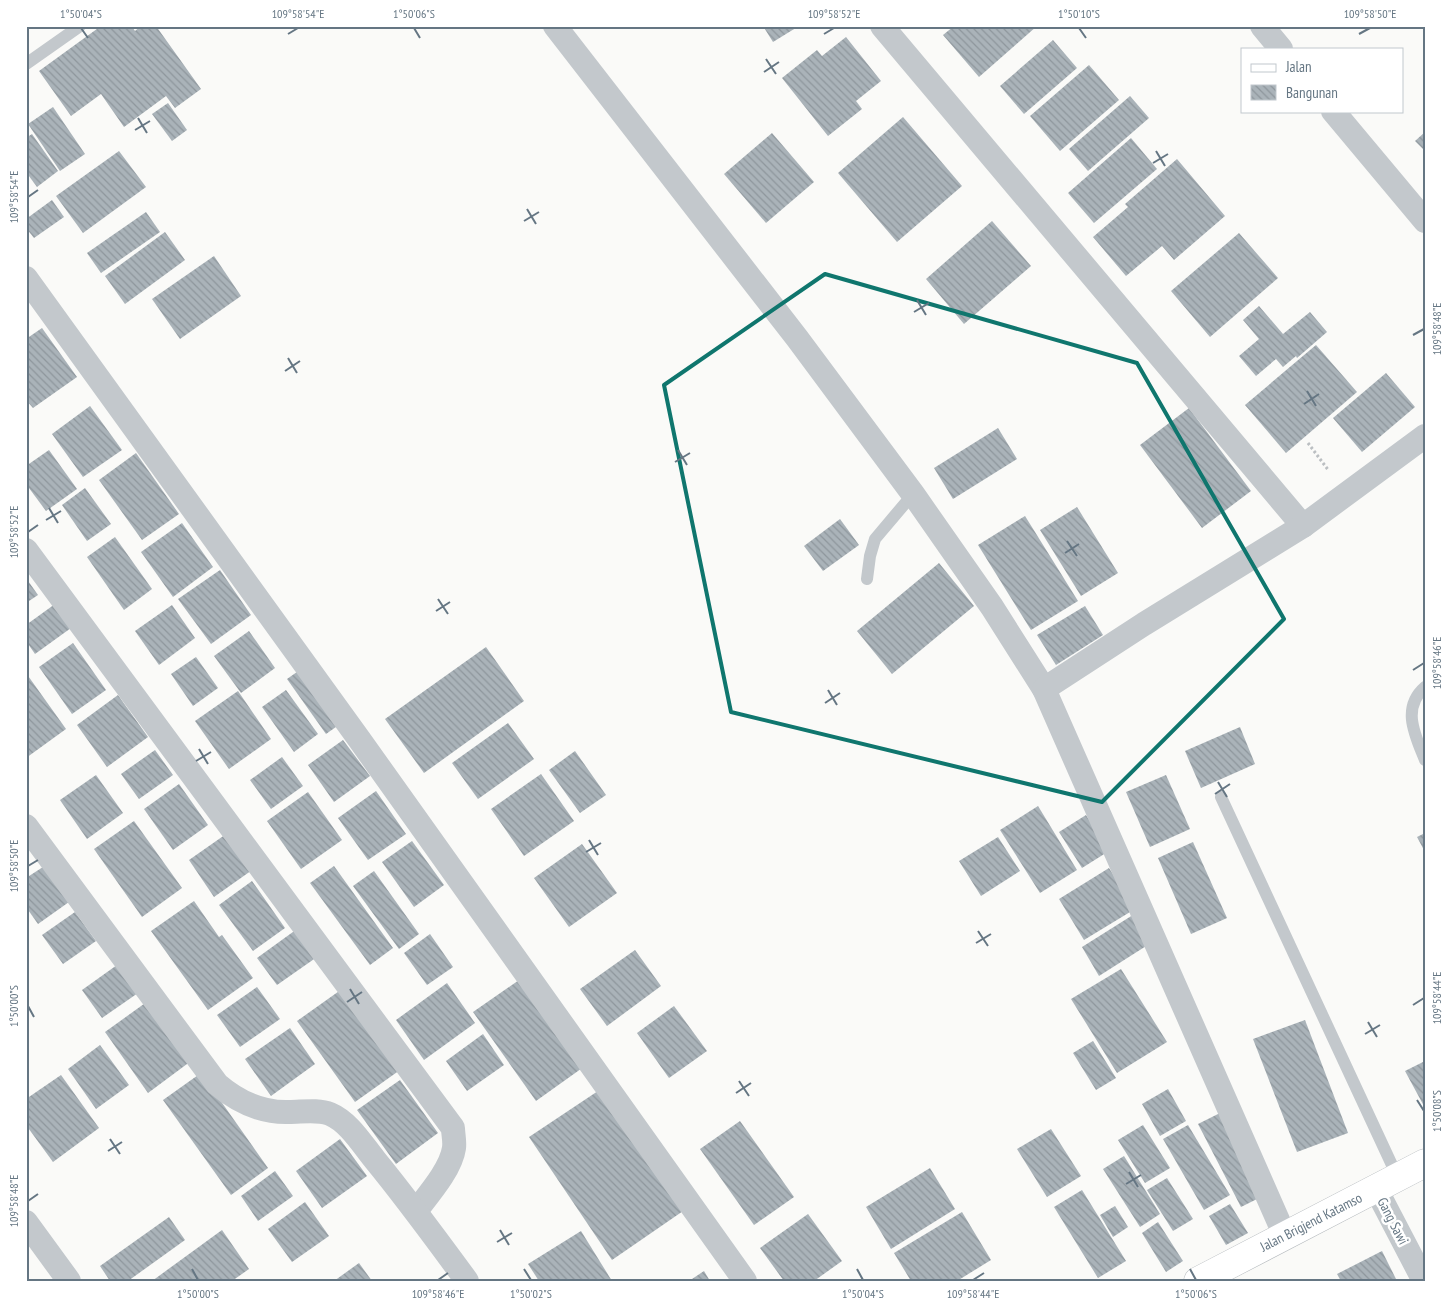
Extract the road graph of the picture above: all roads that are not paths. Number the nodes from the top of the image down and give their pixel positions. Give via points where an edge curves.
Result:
1 (80, 26) edge
2 (555, 26) edge
3 (882, 26) edge
4 (1262, 26) edge
5 (1280, 48) edge
6 (26, 64) edge
7 (1334, 112) edge
8 (1425, 220) edge
9 (26, 278) edge
10 (1425, 436) edge
11 (913, 494) junction
12 (1303, 526) junction
13 (26, 550) edge
14 (867, 579) dead end
15 (1425, 686) edge
16 (1044, 689) junction
17 (1425, 760) edge
18 (1221, 797) dead end
19 (26, 826) edge
20 (1425, 1163) edge
21 (1387, 1183) junction
22 (416, 1211) junction
23 (26, 1222) edge
24 (1286, 1236) junction
25 (68, 1281) edge
26 (467, 1281) edge
27 (745, 1281) edge
28 (1198, 1281) edge
29 (1424, 1281) edge

1 - 6 lane
2 - 11 street via 797,338
3 - 12 street
4 - 5 street
7 - 8 street
9 - 27 street via 354,731
10 - 12 street
11 - 14 lane via 876,539
11 - 16 street via 992,607
12 - 16 street
13 - 22 street via 452,1128 454,1148 450,1161
15 - 17 lane via 1413,701 1411,716
16 - 24 street
18 - 21 lane
19 - 22 street via 216,1084 247,1105 265,1110 330,1114 353,1133
20 - 21 main road, Jalan Brigjend Katamso
21 - 24 main road, Jalan Brigjend Katamso
21 - 29 street, Gang Sawi
22 - 26 street
23 - 25 street
24 - 28 main road, Jalan Brigjend Katamso

